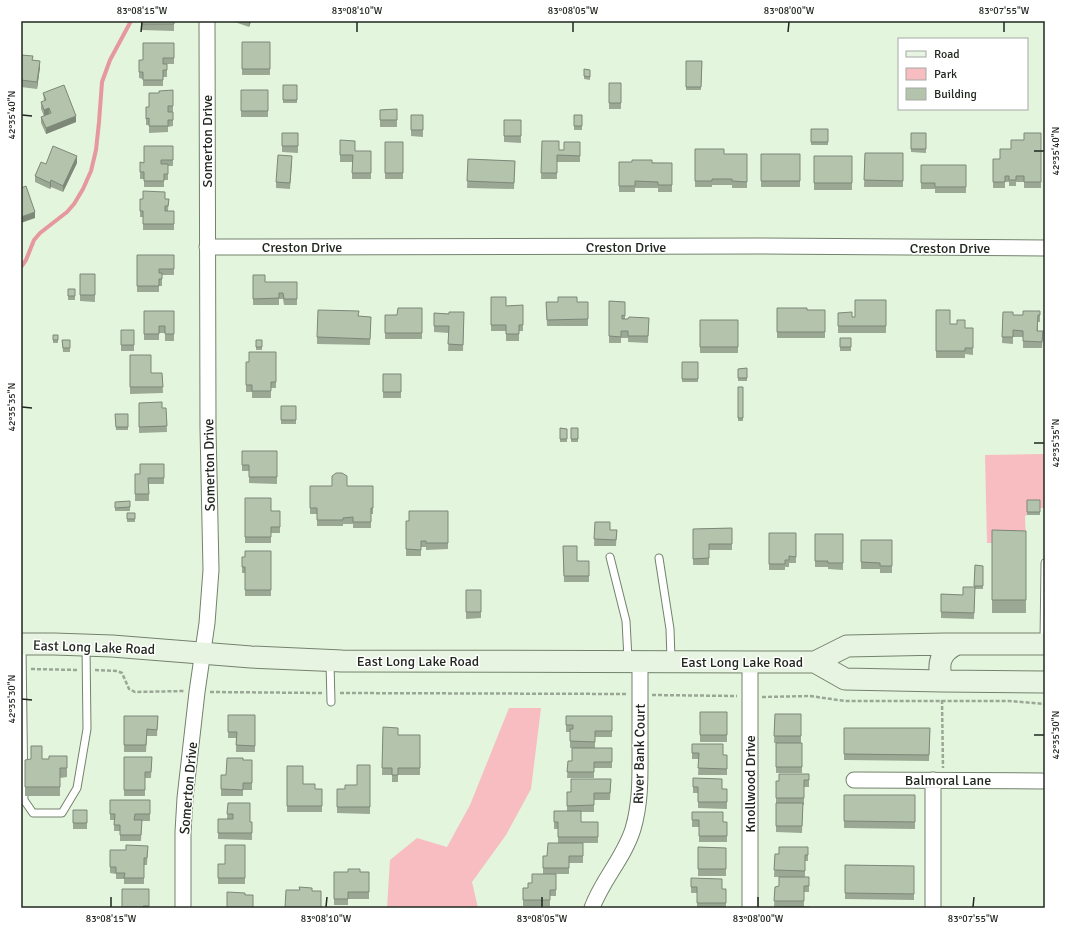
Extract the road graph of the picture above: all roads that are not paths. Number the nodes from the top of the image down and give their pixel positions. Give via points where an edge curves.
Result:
1 (207, 21) edge
2 (207, 247) junction
3 (1045, 248) edge
4 (610, 557) dead end
5 (659, 558) dead end
6 (1045, 563) edge
7 (21, 644) edge
8 (957, 644) junction
9 (1044, 644) edge
10 (86, 645) junction
11 (203, 653) junction
12 (330, 660) junction
13 (634, 661) junction
14 (750, 661) junction
15 (671, 662) junction
16 (815, 662) junction
17 (1045, 682) edge
18 (942, 691) junction
19 (331, 702) dead end
20 (854, 780) dead end
21 (938, 780) junction
22 (1042, 781) dead end
23 (183, 908) edge
24 (592, 908) edge
25 (750, 908) edge
26 (933, 908) edge

1 - 2 street, Somerton Drive
2 - 3 street, Creston Drive
2 - 11 street, Somerton Drive via 211,570
4 - 13 lane
5 - 15 lane via 670,629
6 - 9 lane
7 - 10 main road, East Long Lake Road
7 - 10 lane via 24,800 33,813 62,813 77,788 87,729
8 - 9 main road, East Long Lake Road
8 - 16 main road, East Long Lake Road via 847,646
8 - 18 main road via 949,648 942,657
10 - 11 main road, East Long Lake Road
11 - 12 main road, East Long Lake Road
11 - 23 street, Somerton Drive via 185,798
12 - 13 main road, East Long Lake Road
12 - 19 lane
13 - 15 main road, East Long Lake Road
13 - 24 street, River Bank Court via 640,786 638,810 627,844
14 - 15 main road, East Long Lake Road
14 - 16 main road, East Long Lake Road
14 - 25 street, Knollwood Drive
16 - 18 main road, East Long Lake Road via 846,679
17 - 18 main road, East Long Lake Road
20 - 21 street, Balmoral Lane
21 - 22 street, Balmoral Lane
21 - 26 street

